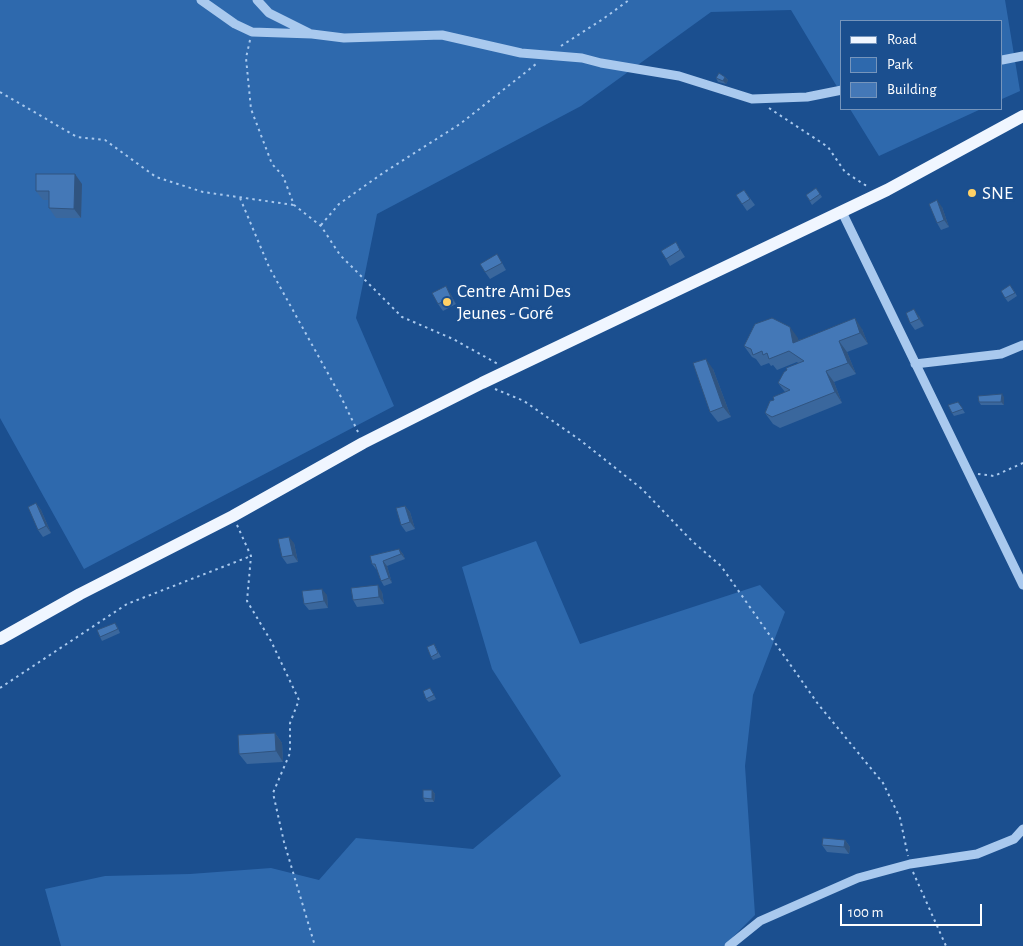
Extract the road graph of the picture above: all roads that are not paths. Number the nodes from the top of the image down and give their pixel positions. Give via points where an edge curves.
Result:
1 (201, 0) edge
2 (257, 0) edge
3 (312, 34) junction
4 (1023, 56) edge
5 (1003, 60) edge
6 (840, 90) edge
7 (1023, 116) edge
8 (842, 212) junction
9 (1023, 345) edge
10 (915, 364) junction
11 (1023, 585) edge
12 (0, 639) edge
13 (1023, 829) edge
14 (729, 946) edge

1 - 3 street via 252,32
2 - 3 street via 269,13
3 - 6 street via 344,38 442,34 521,53 582,58 679,76 752,99 807,97
4 - 5 street
7 - 8 main road
8 - 10 street
8 - 12 main road via 363,443
9 - 10 street via 1001,354
10 - 11 street
13 - 14 street via 1014,839 977,854 910,864 858,878 760,921

